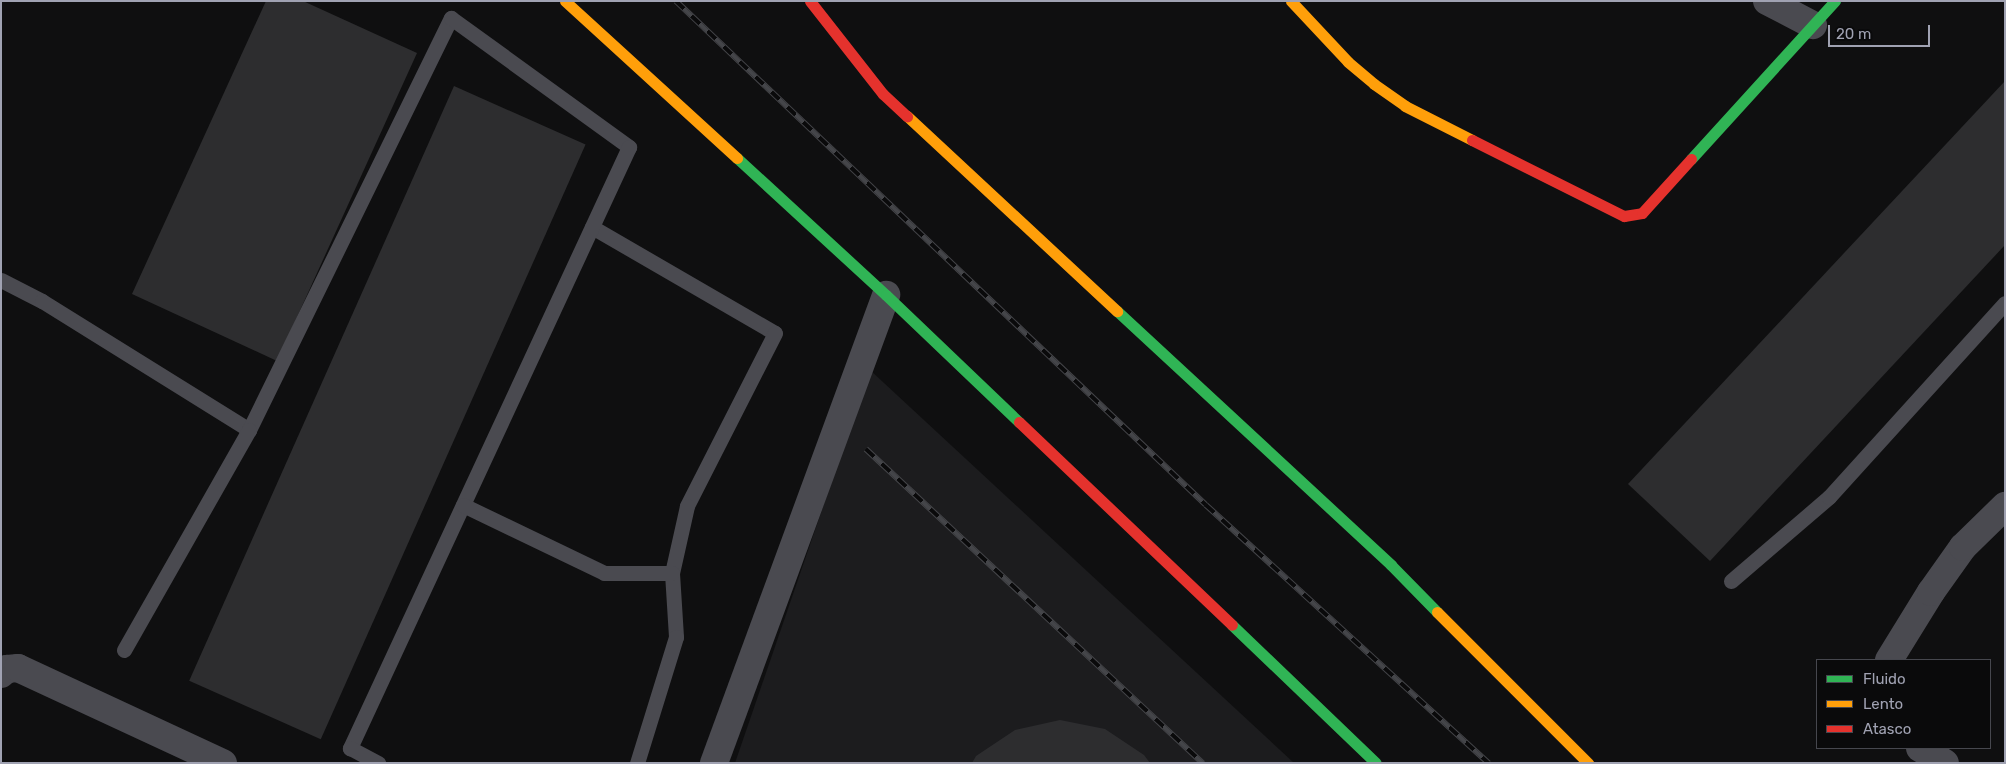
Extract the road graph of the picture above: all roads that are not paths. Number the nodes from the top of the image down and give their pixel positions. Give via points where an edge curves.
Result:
1 (565, 1) edge
2 (810, 1) edge
3 (1291, 1) edge
4 (1767, 1) edge
5 (1835, 1) edge
6 (1814, 24) junction
7 (592, 227) junction
8 (1, 280) edge
9 (886, 295) junction
10 (2005, 303) edge
11 (249, 430) junction
12 (463, 505) junction
13 (2005, 506) edge
14 (672, 573) junction
15 (1730, 580) dead end
16 (124, 650) dead end
17 (1890, 659) edge
18 (1, 674) edge
19 (1922, 749) edge
20 (223, 763) edge
21 (378, 763) edge
22 (637, 763) edge
23 (714, 763) edge
24 (1376, 763) edge
25 (1588, 763) edge
26 (1946, 763) edge

1 - 9 street
2 - 25 street via 883,94 1391,565
3 - 6 street via 1348,62 1405,106 1624,216 1642,213
4 - 6 street
5 - 6 street
7 - 11 lane via 629,147 451,18
7 - 12 lane
7 - 14 lane via 775,333 687,506
8 - 11 lane via 42,301
9 - 23 street
9 - 24 street
10 - 15 lane via 1829,497
11 - 16 lane
12 - 14 lane via 604,573
12 - 21 lane via 350,748
13 - 17 street via 1963,547
14 - 22 lane via 676,637
18 - 20 street via 7,669 18,668
19 - 26 street

